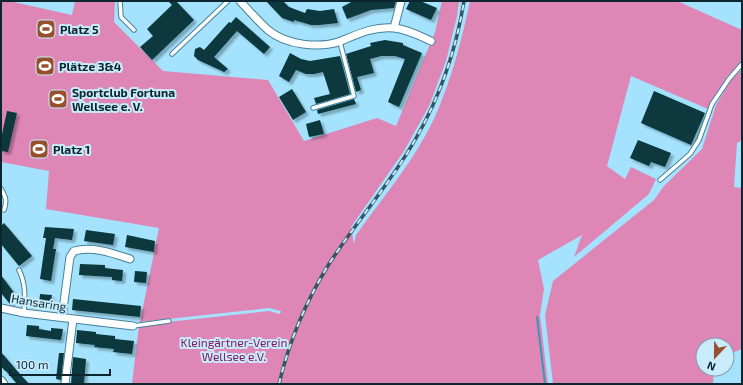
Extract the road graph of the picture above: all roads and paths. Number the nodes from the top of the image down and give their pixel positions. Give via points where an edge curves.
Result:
1 (120, 1) edge
2 (228, 1) edge
3 (240, 1) edge
4 (401, 1) edge
5 (394, 28) junction
6 (134, 30) dead end
7 (431, 41) dead end
8 (340, 42) junction
9 (172, 54) dead end
10 (742, 64) edge
11 (313, 108) dead end
12 (660, 180) dead end
13 (1, 190) edge
14 (4, 210) dead end
15 (130, 259) dead end
16 (19, 270) dead end
17 (1, 308) edge
18 (24, 313) junction
19 (62, 317) junction
20 (73, 319) junction
21 (169, 321) dead end
22 (133, 326) joint
23 (1, 380) edge
24 (4, 384) edge
25 (65, 384) edge

1 - 6 lane via 121,17
2 - 9 lane
3 - 8 street via 269,31 286,40 307,46
4 - 5 street
5 - 7 street
5 - 8 street via 366,31
8 - 11 lane via 354,96
10 - 12 lane via 712,104 699,140 690,154
13 - 14 lane via 7,202
15 - 19 street via 111,252 83,249 74,251 70,257
16 - 18 lane via 24,279
17 - 18 street, Hansaring
18 - 19 street, Hansaring
19 - 20 street, Hansaring
20 - 22 street, Hansaring
20 - 25 street, Hansaring
21 - 22 lane
23 - 24 street

